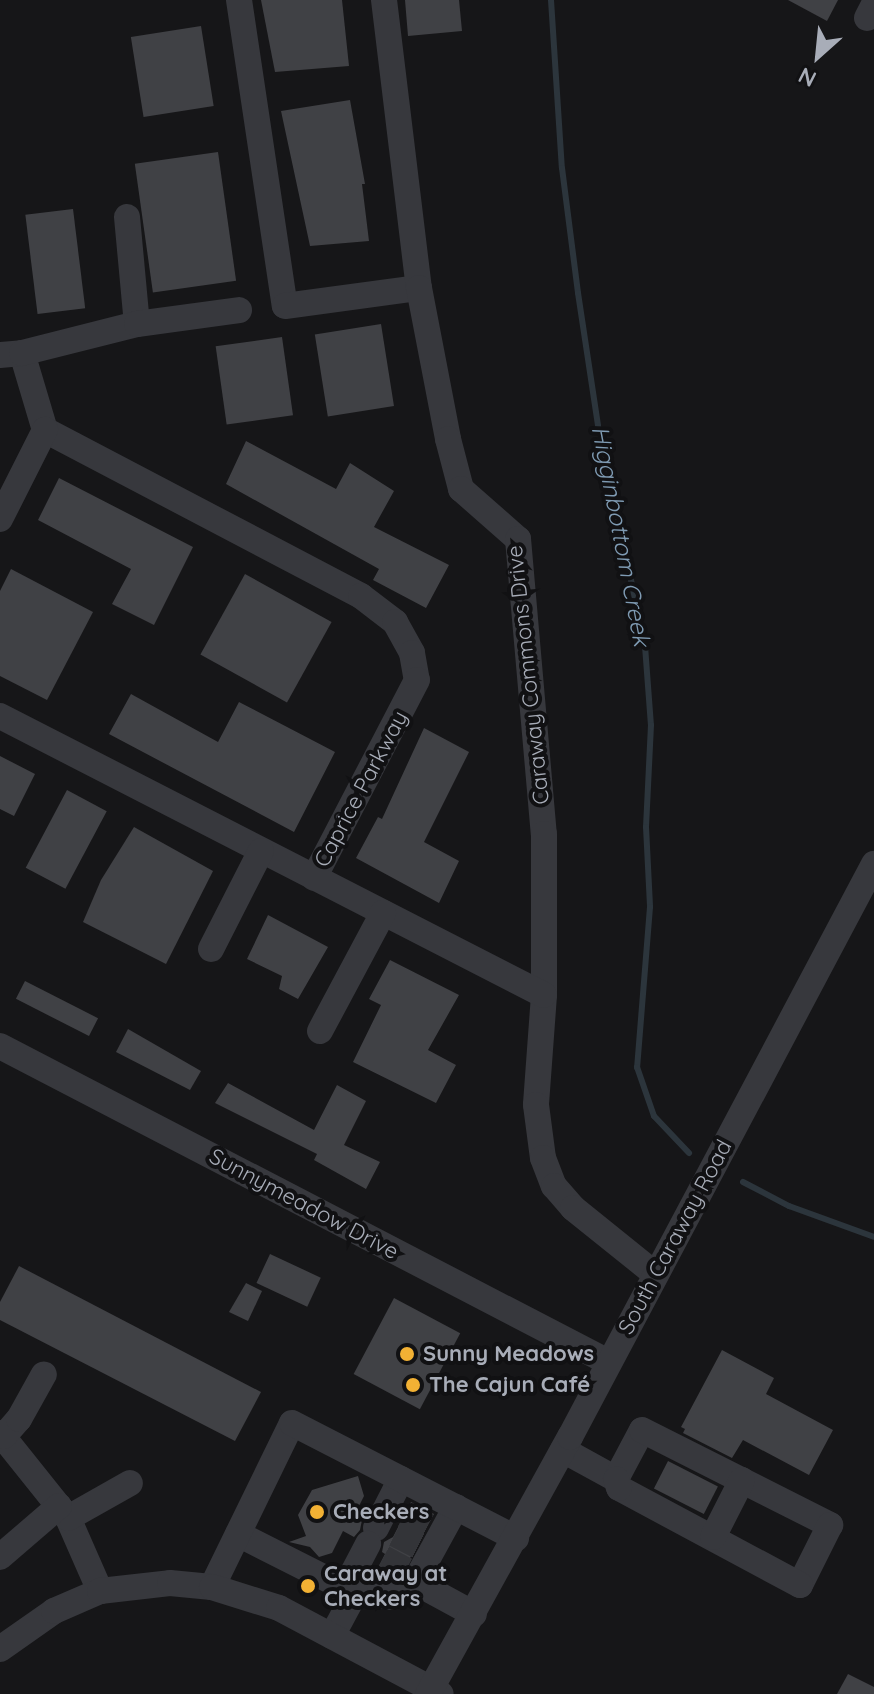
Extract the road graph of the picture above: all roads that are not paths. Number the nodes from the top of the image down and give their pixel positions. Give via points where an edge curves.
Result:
1 (239, 0) edge
2 (384, 0) edge
3 (127, 217) dead end
4 (419, 288) junction
5 (239, 310) dead end
6 (137, 324) junction
7 (11, 354) edge
8 (45, 430) junction
9 (0, 519) edge
10 (0, 716) edge
11 (261, 851) junction
12 (874, 864) edge
13 (314, 878) junction
14 (383, 913) junction
15 (211, 949) dead end
16 (544, 995) junction
17 (320, 1031) dead end
18 (0, 1046) edge
19 (655, 1274) junction
20 (608, 1362) junction
21 (44, 1374) dead end
22 (2, 1434) edge
23 (563, 1450) junction
24 (401, 1479) junction
25 (616, 1479) junction
26 (742, 1480) junction
27 (130, 1483) dead end
28 (456, 1507) junction
29 (63, 1512) junction
30 (238, 1534) junction
31 (713, 1537) junction
32 (516, 1538) junction
33 (401, 1543) junction
34 (0, 1557) edge
35 (212, 1587) junction
36 (100, 1591) junction
37 (350, 1591) junction
38 (474, 1614) junction
39 (332, 1636) junction
40 (0, 1649) edge
41 (434, 1692) edge

1 - 4 street via 285,306
2 - 4 street, Caraway Commons Drive
3 - 6 street
4 - 16 street, Caraway Commons Drive via 461,489 518,539 544,834
5 - 6 street
6 - 7 street
7 - 8 street
8 - 9 street
8 - 13 street, Caprice Parkway via 361,596 395,622 412,653 417,680
10 - 11 street
11 - 13 street
11 - 15 street
12 - 19 street, South Caraway Road
13 - 14 street, Caprice Parkway
14 - 16 street, Caprice Parkway
14 - 17 street
16 - 19 street via 536,1105 548,1174 573,1208
18 - 20 street, Sunnymeadow Drive
19 - 20 street, South Caraway Road
20 - 23 street, South Caraway Road
21 - 22 street via 19,1419
22 - 29 street
23 - 25 street
23 - 32 street, South Caraway Road
24 - 28 street
24 - 30 street via 292,1423
24 - 33 street
25 - 26 street via 642,1430
25 - 31 street via 619,1488
26 - 31 street
26 - 31 street via 830,1525 800,1585
27 - 29 street
28 - 32 street
28 - 33 street
29 - 34 street
29 - 36 street
30 - 35 street
30 - 37 street
32 - 38 street, South Caraway Road
33 - 37 street
33 - 37 street via 393,1597
33 - 38 street
35 - 36 street via 170,1583
35 - 39 street via 279,1608
36 - 40 street via 54,1611
37 - 39 street
38 - 41 street, South Caraway Road
39 - 41 street

